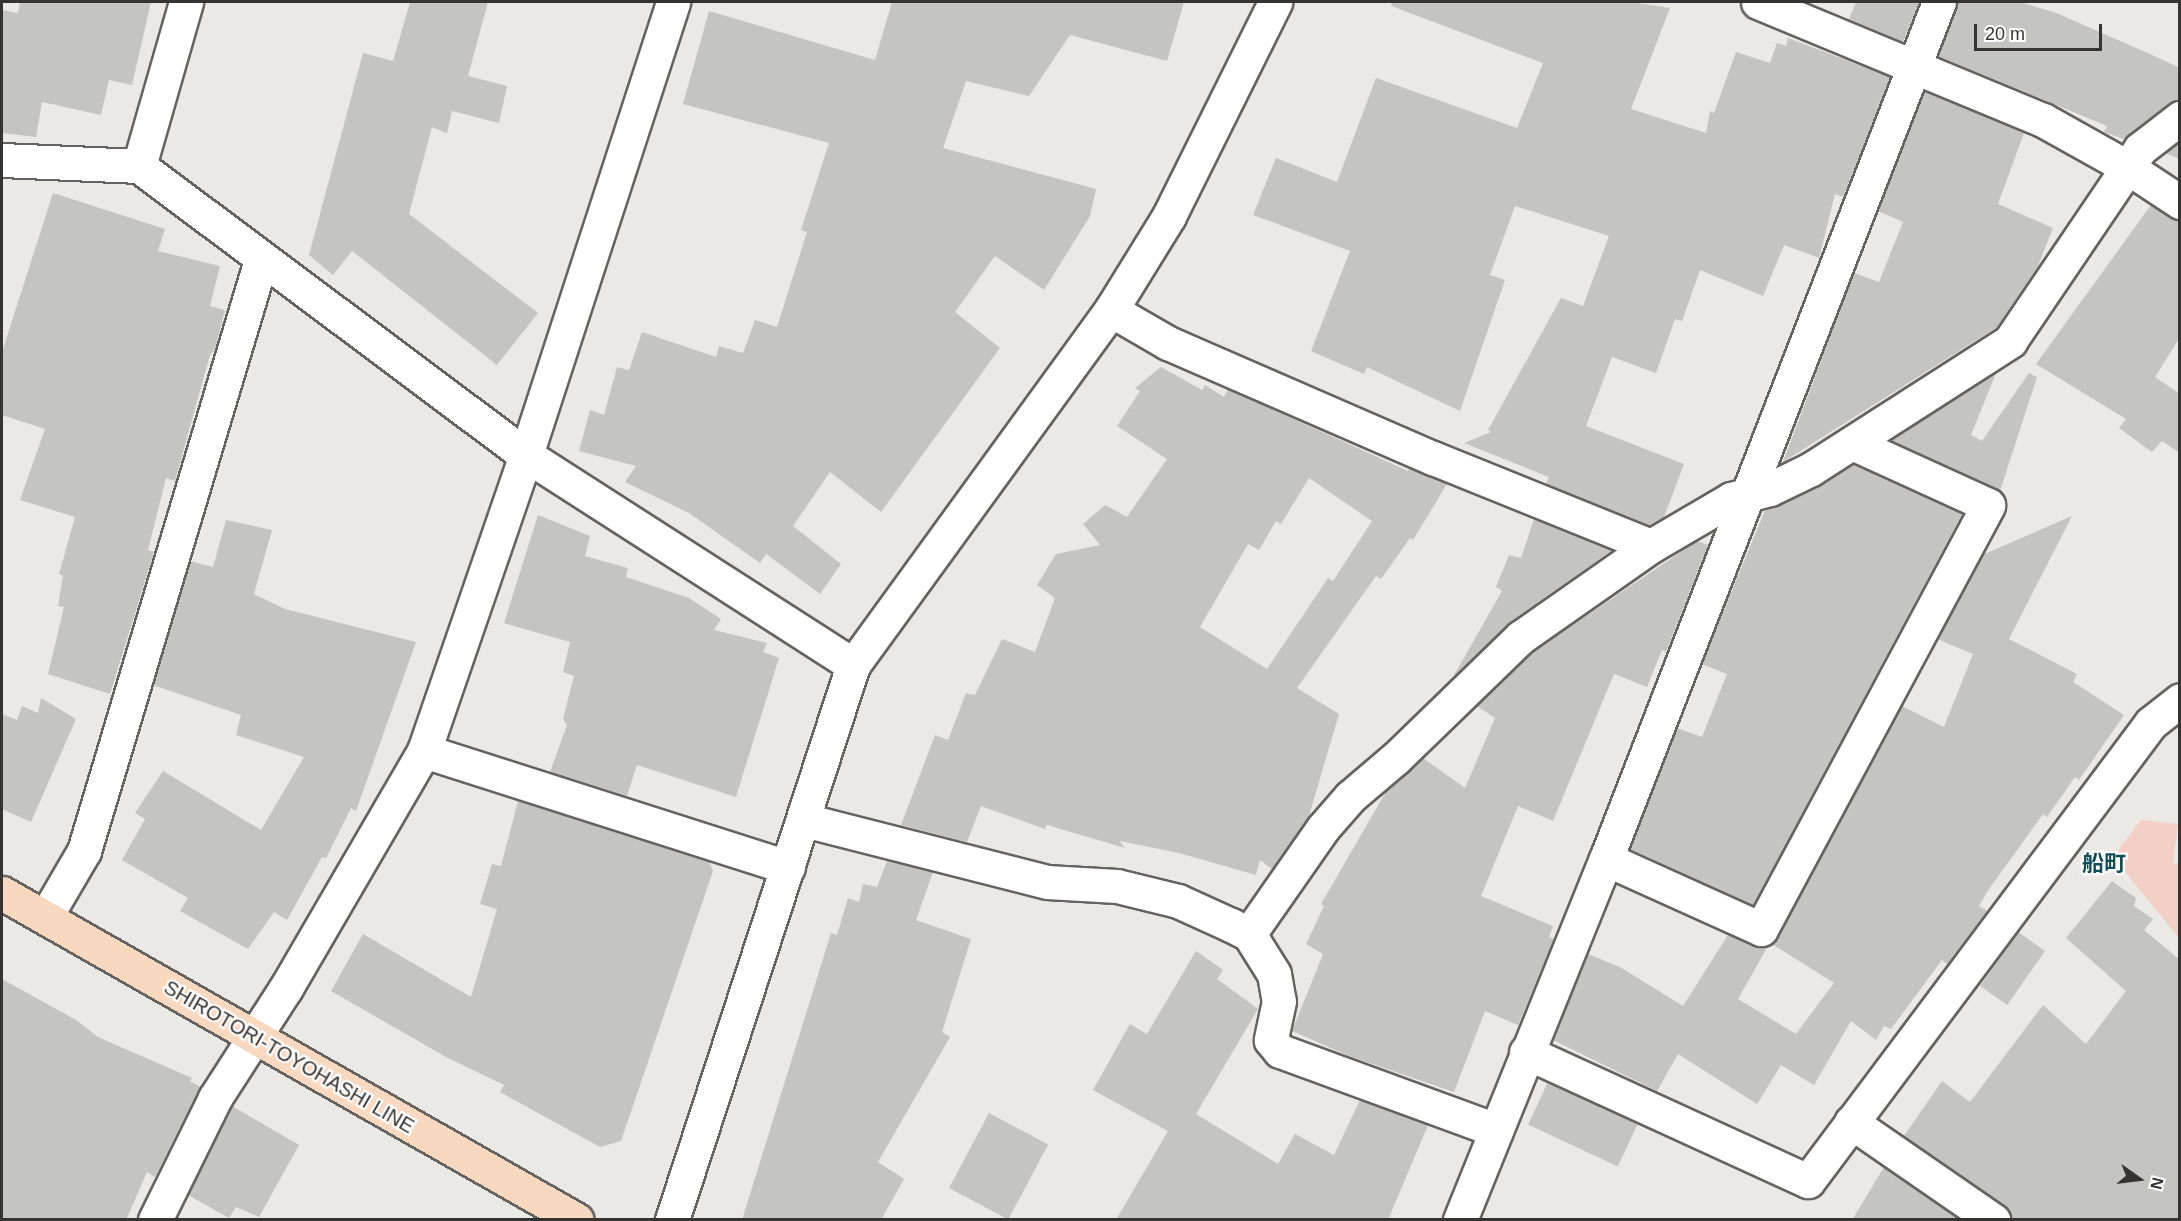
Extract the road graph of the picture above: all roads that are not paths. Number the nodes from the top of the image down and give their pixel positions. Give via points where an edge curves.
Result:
1 (186, 2) edge
2 (673, 2) edge
3 (1275, 2) edge
4 (1758, 2) edge
5 (1939, 2) edge
6 (1915, 63) junction
7 (2180, 118) edge
8 (2, 160) edge
9 (139, 166) junction
10 (2127, 167) junction
11 (2180, 202) edge
12 (261, 260) junction
13 (1111, 310) junction
14 (1854, 444) junction
15 (526, 455) junction
16 (1745, 495) junction
17 (1651, 546) junction
18 (853, 665) junction
19 (2180, 700) edge
20 (423, 751) junction
21 (804, 820) junction
22 (1606, 859) junction
23 (788, 867) junction
24 (2, 893) edge
25 (46, 916) junction
26 (1249, 934) junction
27 (255, 1039) junction
28 (1526, 1053) junction
29 (1851, 1122) junction
30 (1496, 1130) junction
31 (155, 1220) edge
32 (577, 1220) edge
33 (672, 1220) edge
34 (1460, 1220) edge
35 (1993, 1220) edge

1 - 9 street
2 - 15 street
3 - 13 street via 1169,216
4 - 6 street
5 - 6 street
6 - 10 street via 2043,120
6 - 16 street
7 - 10 street via 2140,150
8 - 9 street
9 - 12 street
10 - 11 street
10 - 14 street via 2010,342
12 - 15 street
12 - 25 street via 84,852
13 - 17 street via 1168,344
13 - 18 street
14 - 16 street via 1770,489
14 - 22 street via 1988,505 1761,929
15 - 18 street
15 - 20 street
16 - 17 street via 1731,499
16 - 22 street
17 - 26 street via 1521,637 1350,797 1323,828
18 - 21 street
19 - 29 street via 2151,723
20 - 23 street
20 - 27 street
21 - 23 street
21 - 26 street via 1047,882 1117,886 1178,901
22 - 28 street
23 - 33 street
24 - 25 main road, SHIROTORI-TOYOHASHI LINE
25 - 27 main road, SHIROTORI-TOYOHASHI LINE
26 - 30 street via 1274,974 1279,1001 1271,1040 1280,1051
27 - 31 street via 215,1098
27 - 32 main road, SHIROTORI-TOYOHASHI LINE
28 - 29 street via 1808,1181
28 - 30 street
29 - 35 street
30 - 34 street

